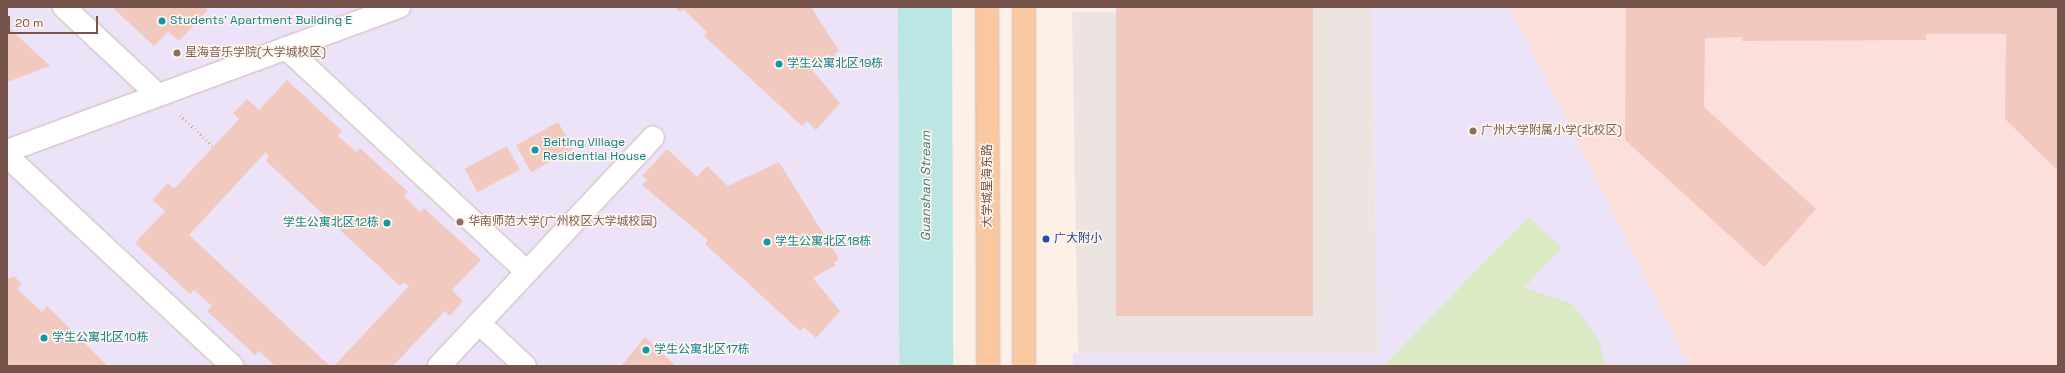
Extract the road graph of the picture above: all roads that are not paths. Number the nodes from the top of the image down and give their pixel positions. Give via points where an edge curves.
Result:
1 (64, 7) edge
2 (399, 7) edge
3 (988, 7) edge
4 (1024, 7) edge
5 (286, 48) junction
6 (158, 95) junction
7 (654, 137) dead end
8 (7, 151) edge
9 (7, 156) edge
10 (527, 272) junction
11 (479, 323) junction
12 (232, 366) edge
13 (439, 366) edge
14 (525, 366) edge
15 (988, 366) edge
16 (1024, 366) edge

1 - 6 lane
2 - 5 lane
3 - 15 main road, 大学城星海东路
4 - 16 main road
5 - 6 lane
5 - 10 lane
6 - 8 lane
7 - 10 lane
9 - 12 lane
10 - 11 lane
11 - 13 lane
11 - 14 lane

